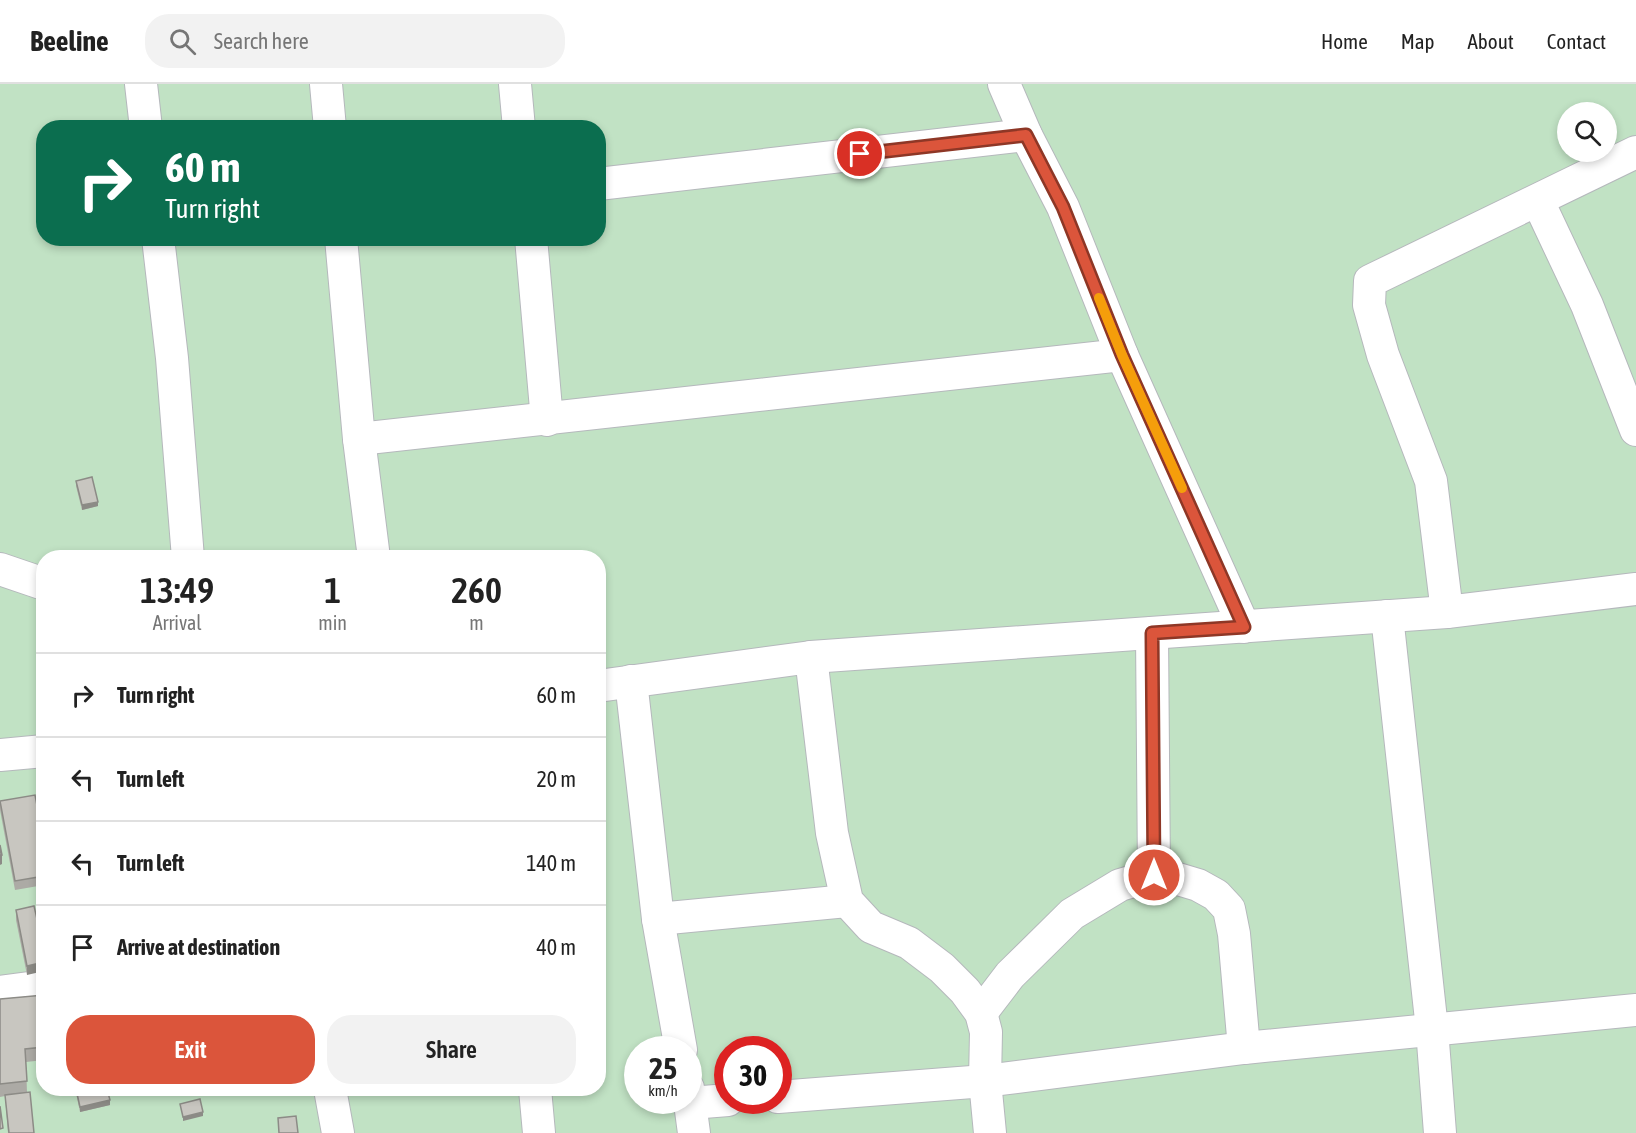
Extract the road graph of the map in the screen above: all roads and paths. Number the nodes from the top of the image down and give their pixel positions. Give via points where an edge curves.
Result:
1 (141, 84) edge
2 (327, 84) edge
3 (515, 84) edge
4 (1004, 84) edge
5 (145, 120) edge
6 (329, 120) edge
7 (518, 120) edge
8 (1026, 135) junction
9 (1636, 152) edge
10 (606, 183) edge
11 (1538, 201) junction
12 (159, 246) edge
13 (341, 246) edge
14 (532, 246) edge
15 (1122, 355) junction
16 (547, 420) junction
17 (1636, 430) edge
18 (359, 439) junction
19 (187, 550) edge
20 (373, 550) edge
21 (0, 568) edge
22 (36, 581) edge
23 (1636, 589) edge
24 (1447, 612) junction
25 (1387, 616) junction
26 (1244, 627) junction
27 (1152, 633) junction
28 (811, 657) junction
29 (631, 681) junction
30 (606, 685) edge
31 (36, 752) edge
32 (0, 755) edge
33 (1154, 875) junction
34 (847, 901) junction
35 (658, 919) junction
36 (36, 987) edge
37 (0, 992) edge
38 (1636, 1010) edge
39 (981, 1013) junction
40 (1432, 1029) junction
41 (679, 1036) edge
42 (1244, 1048) junction
43 (985, 1081) junction
44 (792, 1095) edge
45 (331, 1096) edge
46 (536, 1096) edge
47 (338, 1133) edge
48 (540, 1133) edge
49 (990, 1133) edge
50 (1440, 1133) edge

1 - 5 street
2 - 6 street
3 - 7 street
4 - 8 street
8 - 10 street
8 - 15 street via 1063,207
9 - 11 street
11 - 17 street via 1587,305
11 - 24 street via 1370,281 1370,305 1383,355 1431,481
12 - 19 street
13 - 18 street
14 - 16 street
15 - 16 street
15 - 26 street
16 - 18 street
18 - 20 street
21 - 22 street
23 - 24 street
24 - 25 street
25 - 26 street
25 - 40 street
26 - 27 street
27 - 28 street
27 - 33 street
28 - 29 street
28 - 34 street via 832,833
29 - 30 street
29 - 35 street
31 - 32 street
33 - 39 street via 1120,885 1072,914 1010,975
33 - 42 street via 1198,885 1216,895 1229,909
34 - 35 street
34 - 39 street via 871,927 909,943 942,968
35 - 41 street
36 - 37 street
38 - 40 street
39 - 43 street via 986,1032
40 - 42 street
40 - 50 street
42 - 43 street
43 - 44 street
43 - 49 street
45 - 47 street
46 - 48 street

